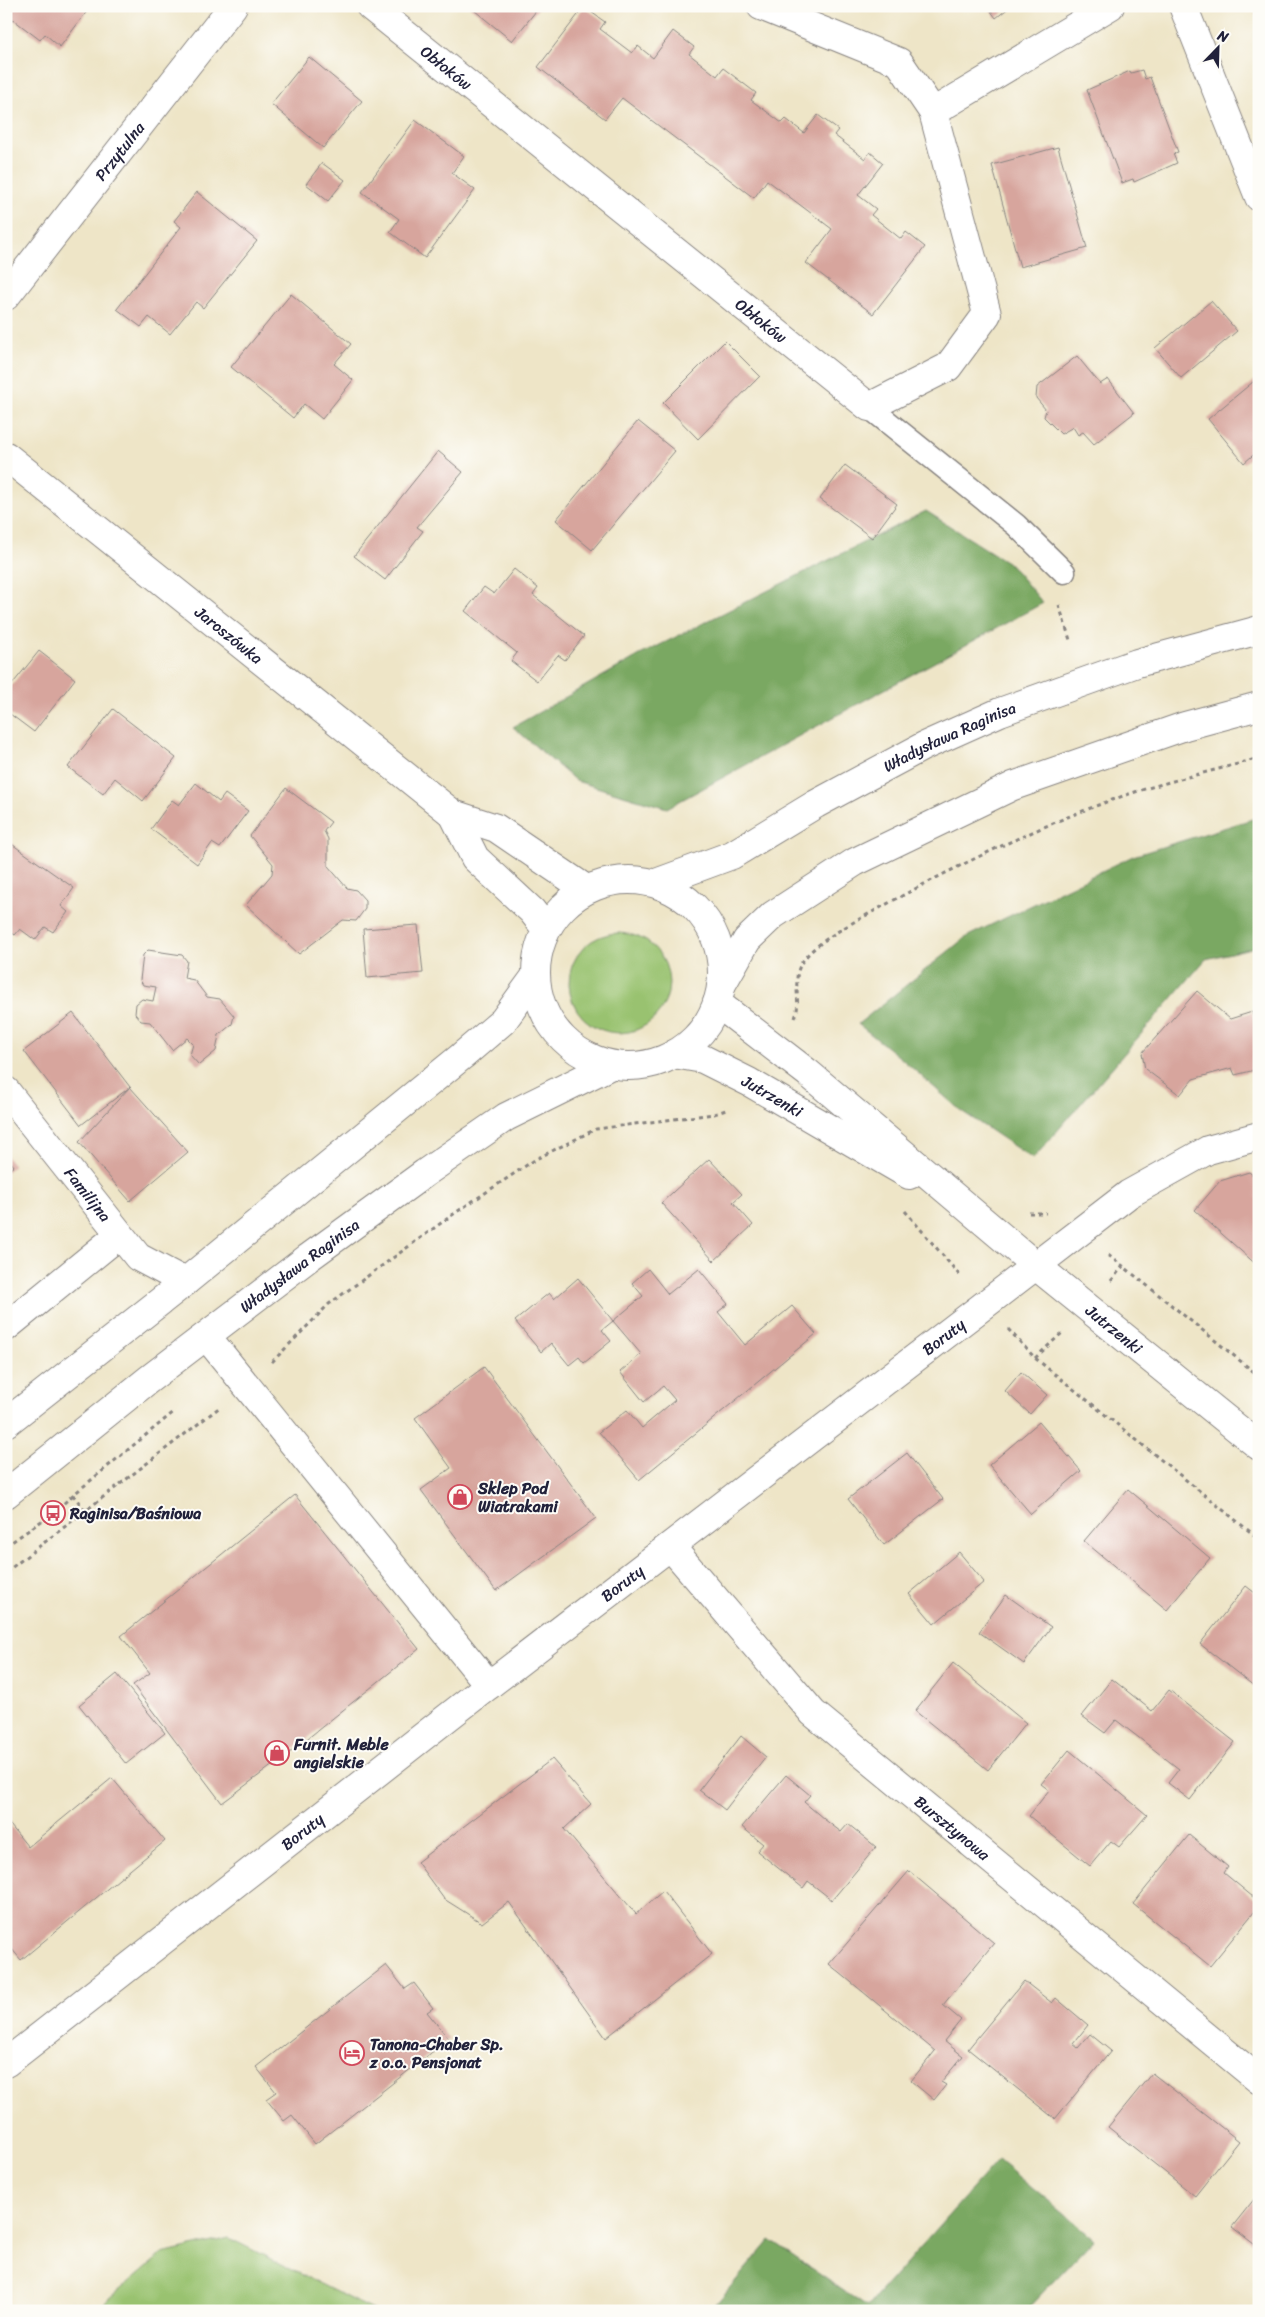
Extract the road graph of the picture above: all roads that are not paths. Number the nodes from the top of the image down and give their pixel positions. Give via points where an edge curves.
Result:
1 (233, 6) edge
2 (370, 6) edge
3 (761, 6) edge
4 (1110, 6) edge
5 (1183, 6) edge
6 (933, 112) junction
7 (1259, 197) edge
8 (6, 296) edge
9 (869, 407) junction
10 (6, 456) edge
11 (1064, 572) dead end
12 (1259, 630) edge
13 (1259, 706) edge
14 (453, 814) junction
15 (656, 883) junction
16 (586, 889) junction
17 (546, 929) junction
18 (535, 977) junction
19 (720, 994) junction
20 (674, 1054) junction
21 (611, 1065) junction
22 (6, 1091) edge
23 (1259, 1136) edge
24 (969, 1210) junction
25 (119, 1235) junction
26 (1035, 1265) junction
27 (185, 1282) junction
28 (6, 1327) edge
29 (207, 1337) junction
30 (6, 1423) edge
31 (1259, 1446) edge
32 (6, 1494) edge
33 (672, 1547) junction
34 (489, 1685) junction
35 (6, 2063) edge
36 (1259, 2080) edge

1 - 8 street, Przytulna
2 - 9 street, Obłoków
3 - 6 street via 899,62
4 - 6 street
5 - 7 street
6 - 9 street via 987,314 948,367
9 - 11 lane via 1016,525
10 - 14 street, Jaroszówka
12 - 15 street, Władysława Raginisa via 1137,663 1000,712 924,746 816,804 732,855
13 - 19 street via 1185,726 1013,786 855,862 772,915 747,940
14 - 16 street, Jaroszówka via 496,828
14 - 17 street, Jaroszówka via 475,858 532,911
15 - 16 street via 615,880
15 - 19 street via 689,901 712,928 722,964
16 - 17 street via 570,899
17 - 18 street via 537,952
18 - 21 street via 542,1009 561,1037 592,1059
18 - 27 street via 503,1021
19 - 20 street via 702,1032
19 - 24 street, Jutrzenki via 774,1048
20 - 21 street via 654,1063 632,1067
20 - 24 street, Jutrzenki via 703,1059 749,1082
21 - 29 street, Władysława Raginisa via 506,1117 308,1258
22 - 25 street, Familijna
23 - 26 street, Boruty via 1208,1150 1129,1194
24 - 26 street, Jutrzenki
25 - 27 street, Familijna via 138,1257
25 - 28 street
26 - 31 street, Jutrzenki
26 - 33 street, Boruty
27 - 30 street
29 - 32 street, Władysława Raginisa
29 - 34 street
33 - 34 street, Boruty
33 - 36 street, Bursztynowa via 813,1713
34 - 35 street, Boruty

